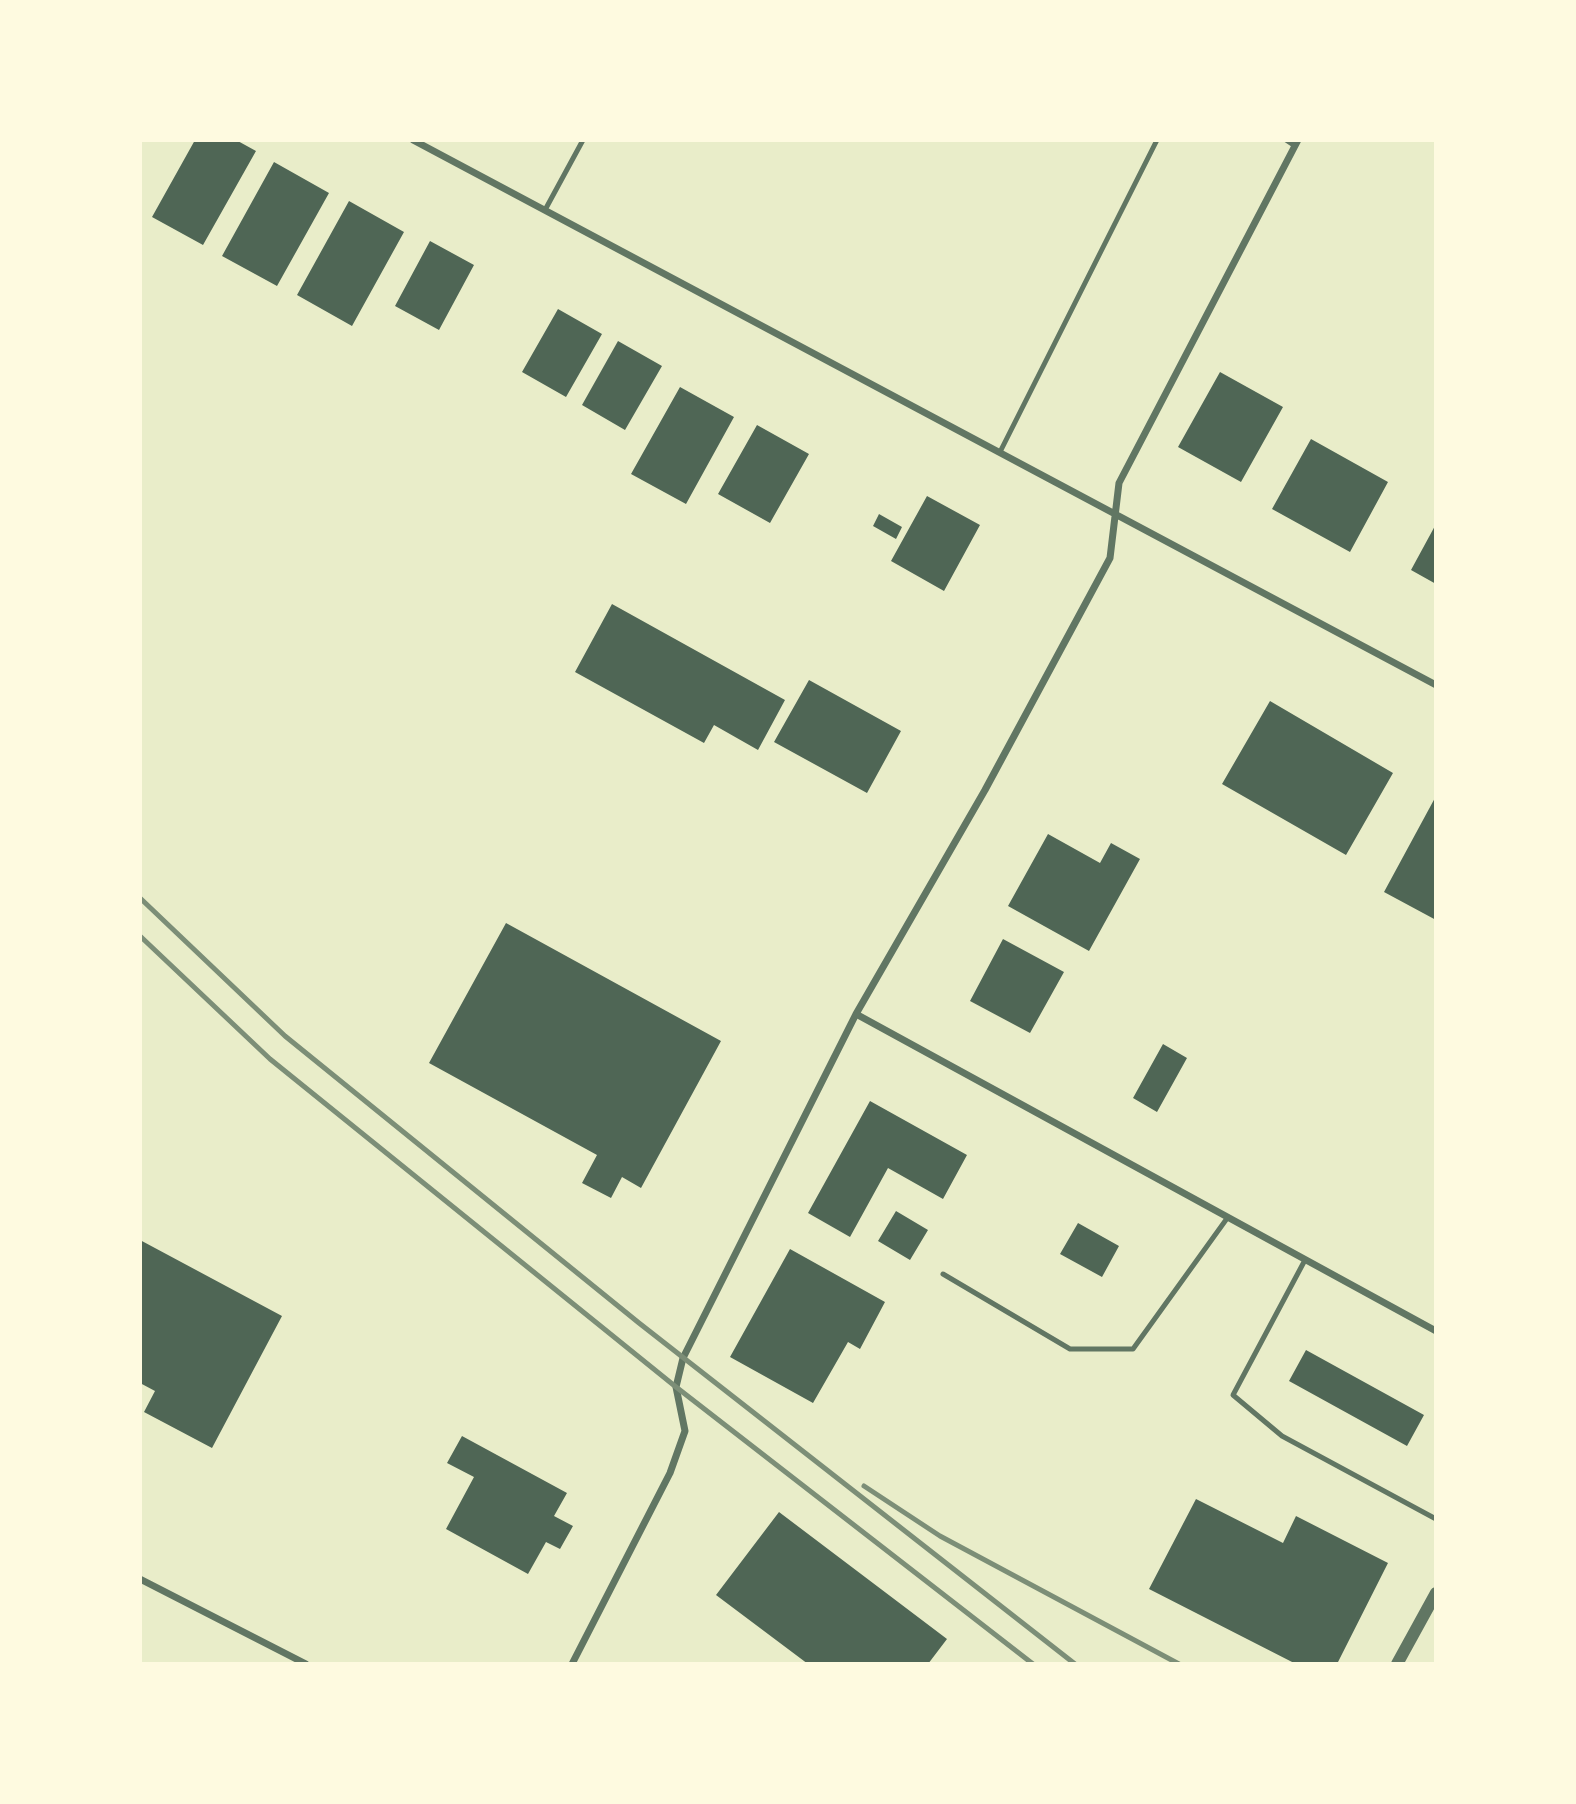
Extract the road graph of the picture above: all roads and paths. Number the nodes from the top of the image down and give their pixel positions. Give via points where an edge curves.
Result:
1 (413, 140) edge
2 (583, 140) edge
3 (1157, 140) edge
4 (1286, 140) edge
5 (1297, 143) edge
6 (545, 210) junction
7 (1000, 452) junction
8 (1115, 515) junction
9 (1436, 685) edge
10 (856, 1014) junction
11 (1228, 1217) junction
12 (1305, 1260) junction
13 (943, 1274) dead end
14 (1436, 1331) edge
15 (1436, 1510) edge
16 (1434, 1518) edge
17 (140, 1579) edge
18 (1436, 1593) edge
19 (306, 1664) edge
20 (572, 1664) edge
21 (1397, 1664) edge

1 - 6 street
2 - 6 lane
3 - 7 lane
4 - 5 lane
5 - 8 street via 1119,483
6 - 7 street
7 - 8 street
8 - 9 street
8 - 10 street via 1110,558 985,790
10 - 11 street
10 - 20 street via 683,1358 676,1387 685,1431 670,1473
11 - 12 street
11 - 13 lane via 1133,1349 1070,1349
12 - 14 street
12 - 16 lane via 1233,1395 1282,1436
15 - 16 lane
17 - 19 street
18 - 21 street

